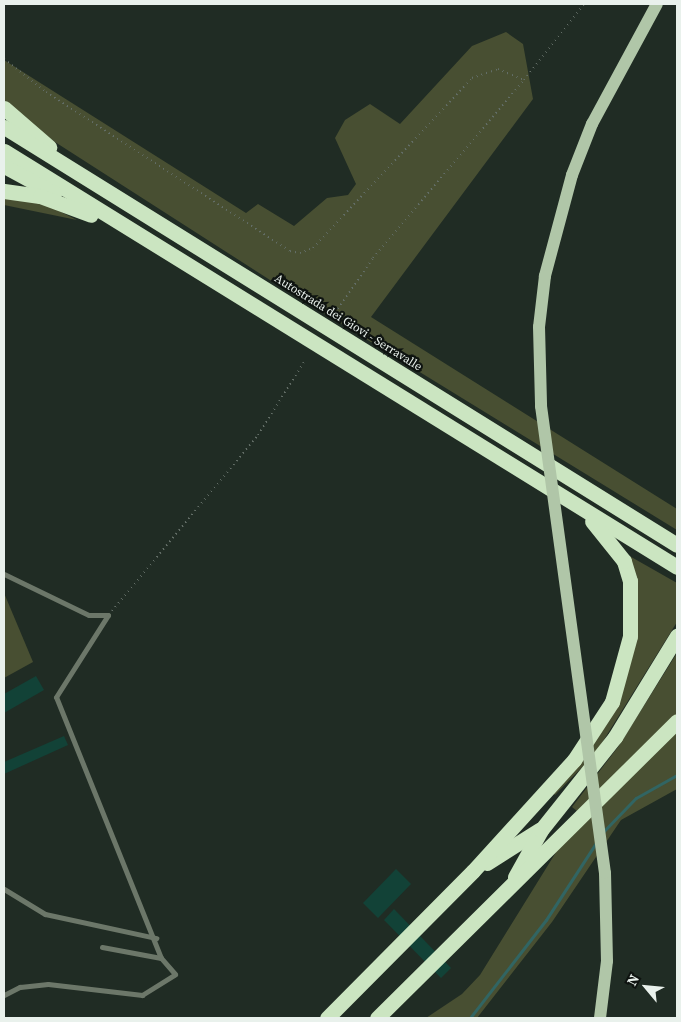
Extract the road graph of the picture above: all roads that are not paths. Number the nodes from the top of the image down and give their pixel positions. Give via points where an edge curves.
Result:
1 (657, 4) edge
2 (4, 108) edge
3 (4, 127) edge
4 (4, 151) edge
5 (4, 166) edge
6 (74, 170) junction
7 (4, 191) edge
8 (87, 213) junction
9 (139, 236) junction
10 (573, 503) junction
11 (677, 545) edge
12 (677, 567) edge
13 (4, 574) edge
14 (677, 636) edge
15 (677, 721) edge
16 (541, 830) junction
17 (473, 871) junction
18 (4, 889) edge
19 (506, 894) junction
20 (156, 938) junction
21 (102, 947) dead end
22 (161, 958) junction
23 (4, 995) edge
24 (327, 1018) edge
25 (378, 1018) edge
26 (600, 1018) edge

1 - 26 main road, bridge via 592,124 575,166 555,223 539,327 541,406 555,532 605,873 607,961
2 - 6 highway
3 - 6 highway, Autostrada dei Giovi - Serravalle
4 - 9 highway
5 - 8 highway
6 - 11 highway, Autostrada dei Giovi - Serravalle
7 - 8 highway via 40,196
8 - 9 highway
9 - 10 highway
10 - 12 highway
10 - 17 highway via 609,540 630,581 630,636 624,667 594,735
13 - 20 lane via 89,615 108,614 56,697
14 - 16 highway via 615,737
15 - 19 highway
16 - 17 highway
16 - 19 highway
17 - 24 highway
18 - 20 lane via 54,917
19 - 25 highway
20 - 22 lane
21 - 22 lane
22 - 23 lane via 175,974 148,994 40,984

